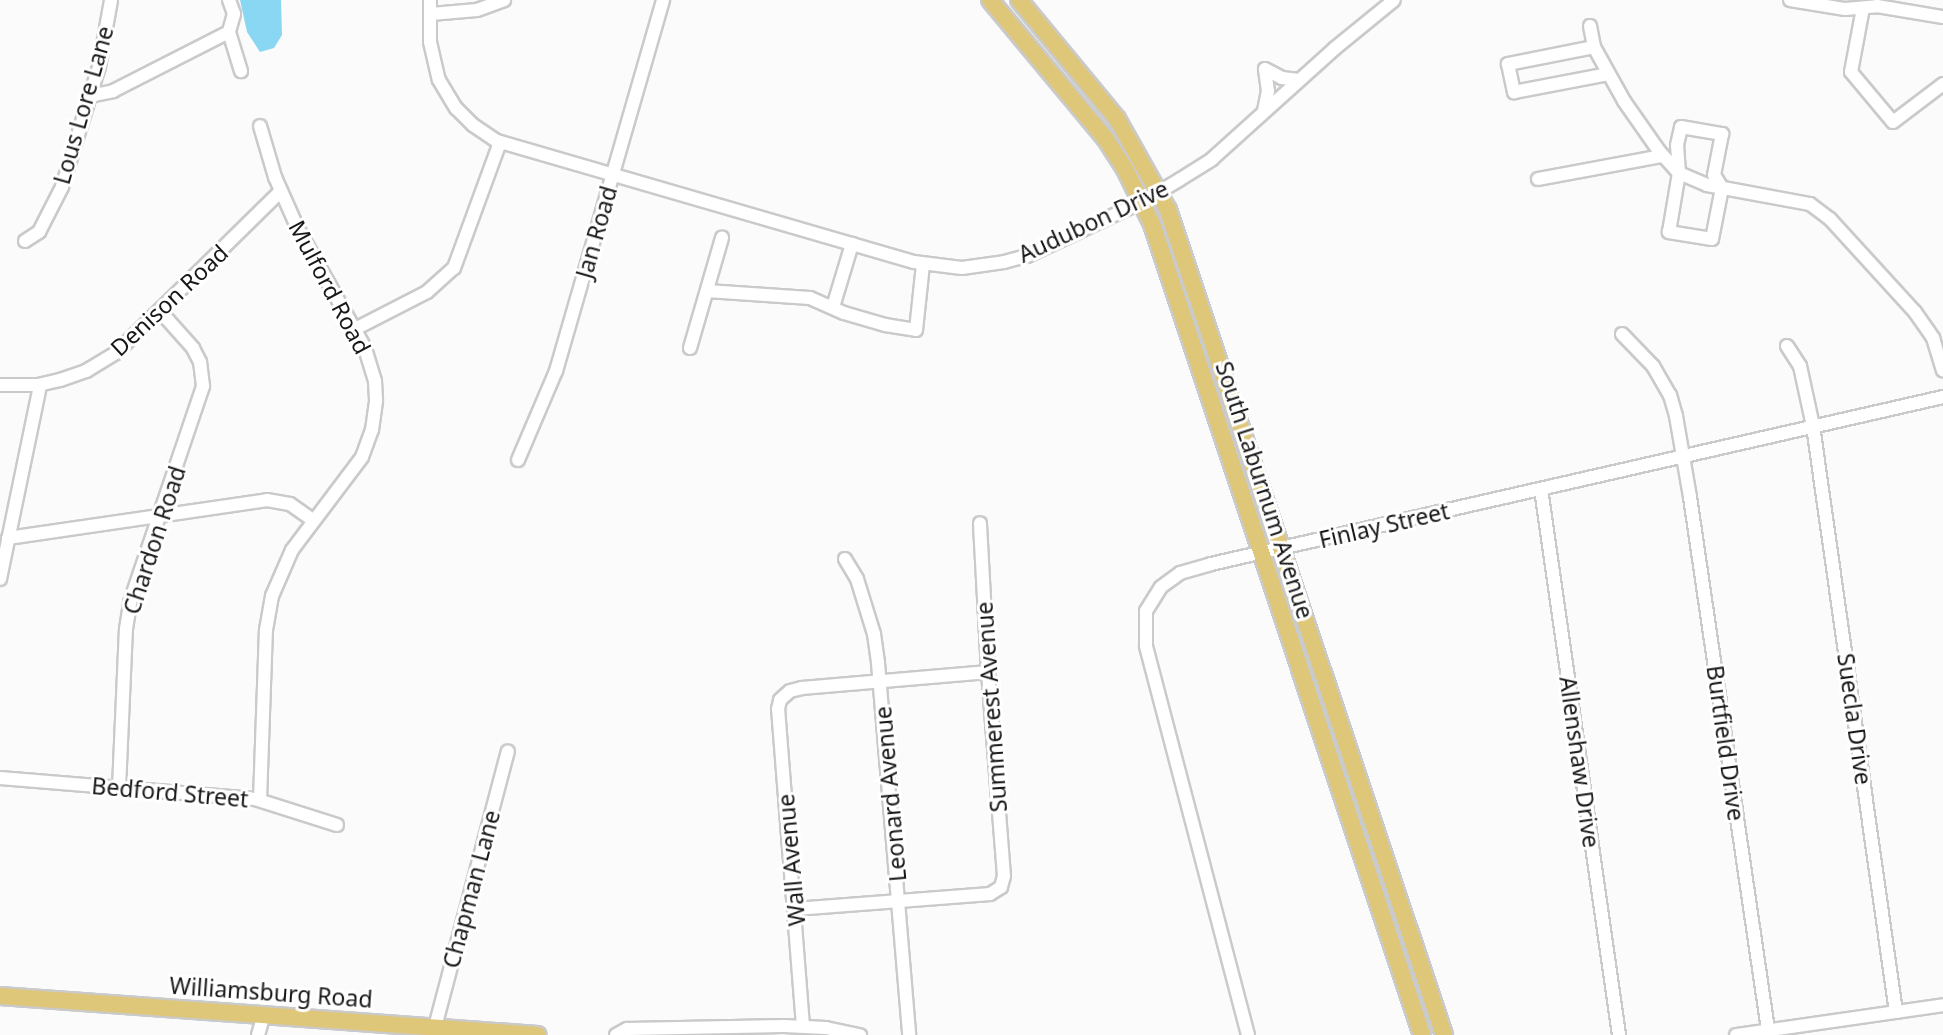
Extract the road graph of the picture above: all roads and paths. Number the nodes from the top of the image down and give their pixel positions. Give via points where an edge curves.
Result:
1 (111, 0) edge
2 (229, 0) edge
3 (430, 0) edge
4 (504, 0) edge
5 (663, 0) edge
6 (990, 0) edge
7 (1019, 0) edge
8 (1394, 0) edge
9 (1790, 0) edge
10 (1863, 8) junction
11 (431, 14) junction
12 (1943, 17) edge
13 (1590, 26) dead end
14 (229, 32) junction
15 (1594, 47) junction
16 (241, 71) dead end
17 (1608, 74) junction
18 (1299, 80) junction
19 (1943, 84) edge
20 (90, 96) junction
21 (1264, 111) junction
22 (260, 126) dead end
23 (500, 142) junction
24 (1662, 156) junction
25 (1679, 173) junction
26 (613, 174) junction
27 (1538, 179) dead end
28 (1722, 188) junction
29 (281, 191) junction
30 (1158, 191) junction
31 (1142, 202) junction
32 (722, 238) dead end
33 (25, 241) dead end
34 (852, 244) junction
35 (923, 264) junction
36 (707, 290) junction
37 (833, 307) junction
38 (160, 311) junction
39 (355, 329) junction
40 (1622, 334) dead end
41 (1787, 346) dead end
42 (690, 348) dead end
43 (1943, 370) edge
44 (40, 384) junction
45 (0, 385) edge
46 (1943, 397) edge
47 (1813, 426) junction
48 (1683, 456) junction
49 (519, 460) dead end
50 (1541, 489) junction
51 (159, 517) junction
52 (313, 520) junction
53 (980, 523) dead end
54 (8, 538) junction
55 (1283, 548) junction
56 (1263, 552) junction
57 (845, 559) dead end
58 (0, 579) edge
59 (988, 672) junction
60 (880, 682) junction
61 (508, 751) dead end
62 (0, 778) edge
63 (120, 788) junction
64 (260, 800) junction
65 (337, 825) dead end
66 (900, 901) junction
67 (795, 909) junction
68 (0, 996) edge
69 (1943, 1005) edge
70 (1896, 1012) junction
71 (264, 1014) junction
72 (803, 1026) junction
73 (435, 1027) junction
74 (1768, 1030) junction
75 (258, 1035) edge
76 (538, 1035) edge
77 (616, 1035) edge
78 (860, 1035) edge
79 (909, 1035) edge
80 (1248, 1035) edge
81 (1422, 1035) edge
82 (1444, 1035) edge
83 (1619, 1035) edge
84 (1736, 1035) edge

1 - 20 street, Lous Lore Lane
2 - 14 street via 234,14
3 - 11 street, Audubon Drive
4 - 11 street via 477,10
5 - 26 street, Jan Road
6 - 31 main road, South Laburnum Avenue via 1095,124
7 - 30 main road, South Laburnum Avenue via 1117,119
8 - 18 street, Audubon Drive
9 - 10 street
10 - 12 street via 1877,6
10 - 19 street via 1851,72 1893,122
11 - 23 street, Audubon Drive via 433,62 446,94 473,125
13 - 15 street
14 - 16 street
14 - 20 street via 113,91
15 - 17 street
15 - 17 street via 1508,64 1514,92
17 - 24 street
18 - 21 street, Audubon Drive
18 - 21 street via 1265,69 1268,92
20 - 33 street, Lous Lore Lane via 62,187 38,232
21 - 30 street, Audubon Drive via 1212,159
22 - 29 street, Mulford Road
23 - 26 street, Audubon Drive
23 - 39 street via 454,268 427,292
24 - 25 street
24 - 27 street
25 - 28 street
25 - 28 street via 1681,127 1722,134 1714,174
25 - 28 street via 1669,232 1712,239
26 - 34 street, Audubon Drive
26 - 49 street, Jan Road via 556,371
28 - 43 street via 1810,204 1830,219 1921,320 1933,338
29 - 38 street, Denison Road
29 - 39 street, Mulford Road
30 - 31 street, Audubon Drive
30 - 55 main road, South Laburnum Avenue via 1178,235
31 - 35 street, Audubon Drive via 1045,248 1004,262 962,268
31 - 56 main road, South Laburnum Avenue
32 - 36 street
34 - 35 street, Audubon Drive
34 - 37 street
35 - 37 street via 916,330 885,326
36 - 37 street via 810,298
36 - 42 street
38 - 44 street, Denison Road via 103,361 86,371
38 - 51 street, Chardon Road via 193,348 203,386
39 - 52 street, Mulford Road via 375,381 372,430 354,470
40 - 48 street, Burtfield Drive via 1653,366 1670,395
41 - 47 street, Suecla Drive via 1800,366
44 - 45 street, Denison Road
44 - 54 street
46 - 47 street, Finlay Street
47 - 48 street, Finlay Street
47 - 70 street, Suecla Drive
48 - 50 street, Finlay Street
48 - 74 street, Burtfield Drive
50 - 55 street, Finlay Street
50 - 83 street, Allenshaw Drive
51 - 52 street via 274,500 290,504
51 - 54 street
51 - 63 street, Chardon Road via 137,579 126,629
52 - 64 street, Mulford Road via 283,566 268,611
53 - 59 street, Summerest Avenue
54 - 58 street
55 - 56 street, Finlay Street
55 - 82 main road, South Laburnum Avenue
56 - 80 street, Finlay Street via 1174,576 1151,598 1144,621 1146,645
56 - 81 main road, South Laburnum Avenue
57 - 60 street, Leonard Avenue via 858,579
59 - 60 street
59 - 66 street, Summerest Avenue via 1004,876 999,889 990,894
60 - 66 street, Leonard Avenue
60 - 67 street, Wall Avenue via 802,688 783,696 778,709
61 - 73 street, Chapman Lane
62 - 63 street, Bedford Street
63 - 64 street, Bedford Street
64 - 65 street, Bedford Street
66 - 67 street
66 - 79 street, Leonard Avenue
67 - 72 street, Wall Avenue
68 - 71 main road, Williamsburg Road
69 - 70 street
70 - 74 street
71 - 73 main road, Williamsburg Road
71 - 75 street
72 - 77 street via 627,1029
72 - 78 street
73 - 76 main road, Williamsburg Road
74 - 84 street

